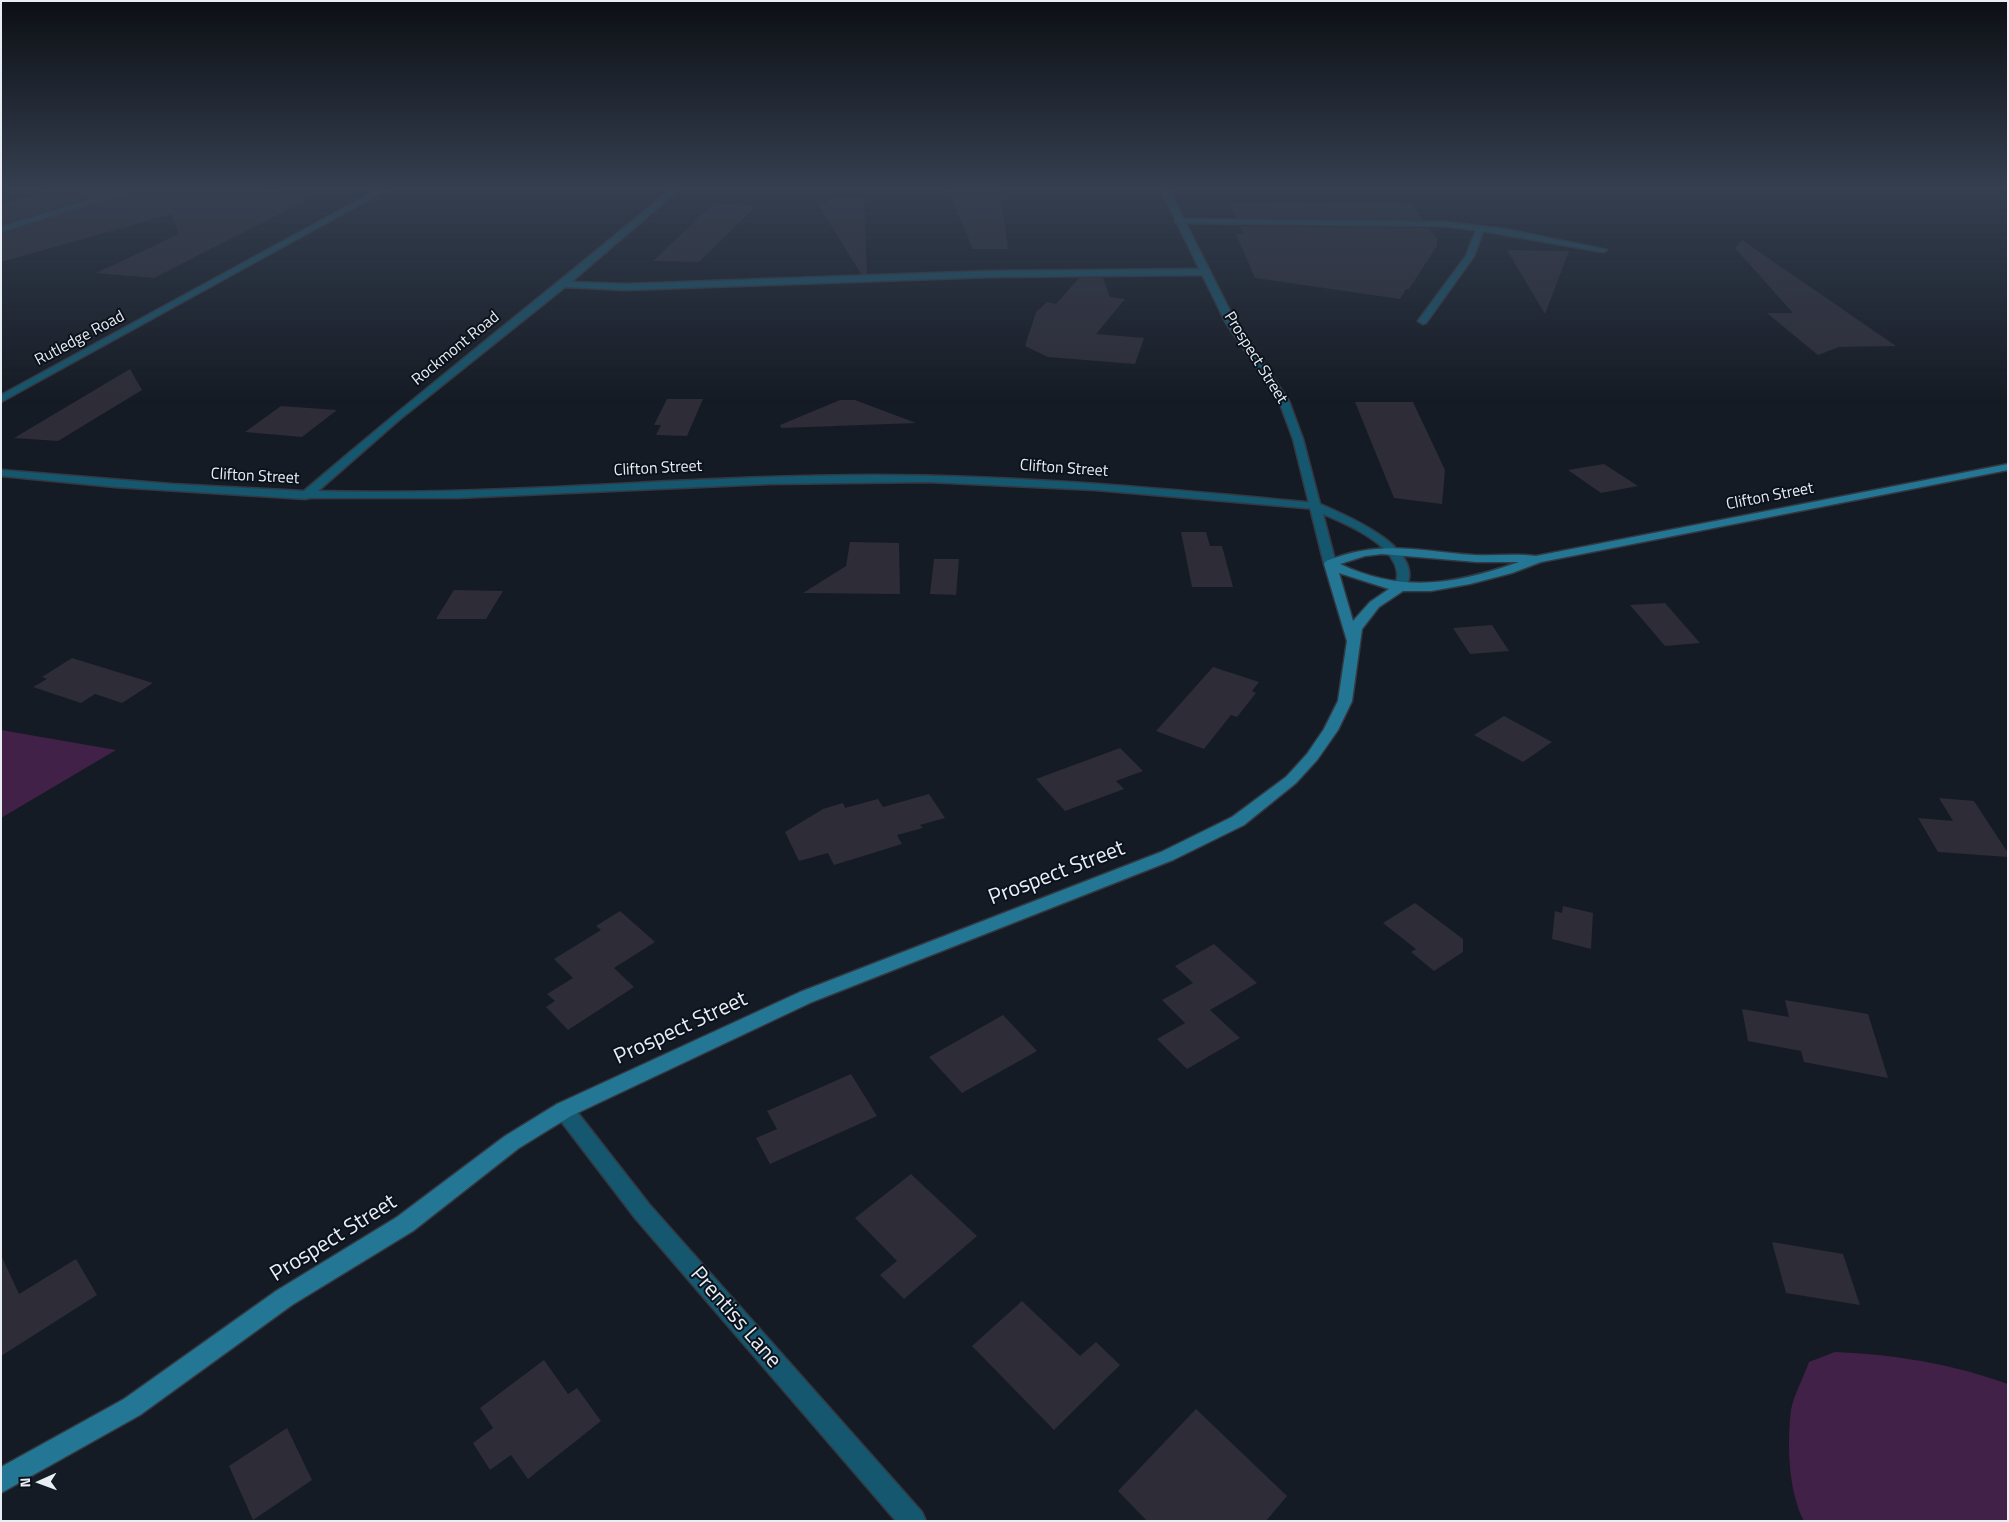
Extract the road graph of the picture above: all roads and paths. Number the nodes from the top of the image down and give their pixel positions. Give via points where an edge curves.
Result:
1 (253, 261) edge
2 (590, 261) edge
3 (1199, 261) edge
4 (1466, 261) edge
5 (1204, 272) junction
6 (563, 284) junction
7 (1423, 321) dead end
8 (1, 399) edge
9 (2008, 466) edge
10 (1, 473) edge
11 (304, 496) junction
12 (1316, 506) junction
13 (1391, 549) junction
14 (1538, 559) junction
15 (1330, 564) junction
16 (1401, 587) junction
17 (1354, 642) junction
18 (564, 1110) junction
19 (1, 1482) edge
20 (913, 1521) edge

1 - 8 street, Rutledge Road
2 - 6 street, Rockmont Road
3 - 5 street, Prospect Street
4 - 7 street
5 - 6 street via 934,275 634,287
5 - 12 street, Prospect Street via 1236,331 1284,401
6 - 11 street, Rockmont Road
9 - 14 main road, Clifton Street
10 - 11 street, Clifton Street via 141,487
11 - 12 street, Clifton Street via 458,495 875,478 1027,483
12 - 13 street
12 - 15 street, Prospect Street
13 - 14 main road, Clifton Street via 1471,558
13 - 15 main road, Clifton Street via 1356,553
13 - 16 street via 1404,568 1405,579
14 - 16 main road, Clifton Street via 1517,569 1495,574 1442,584
15 - 16 main road, Clifton Street via 1364,579
15 - 17 main road, Prospect Street
16 - 17 main road, Prospect Street via 1360,619
17 - 18 main road, Prospect Street via 1345,701 1331,730 1290,780 1238,821 1166,856 806,997
18 - 19 main road, Prospect Street via 512,1142 405,1224 284,1298 132,1407
18 - 20 street, Prentiss Lane via 642,1211

